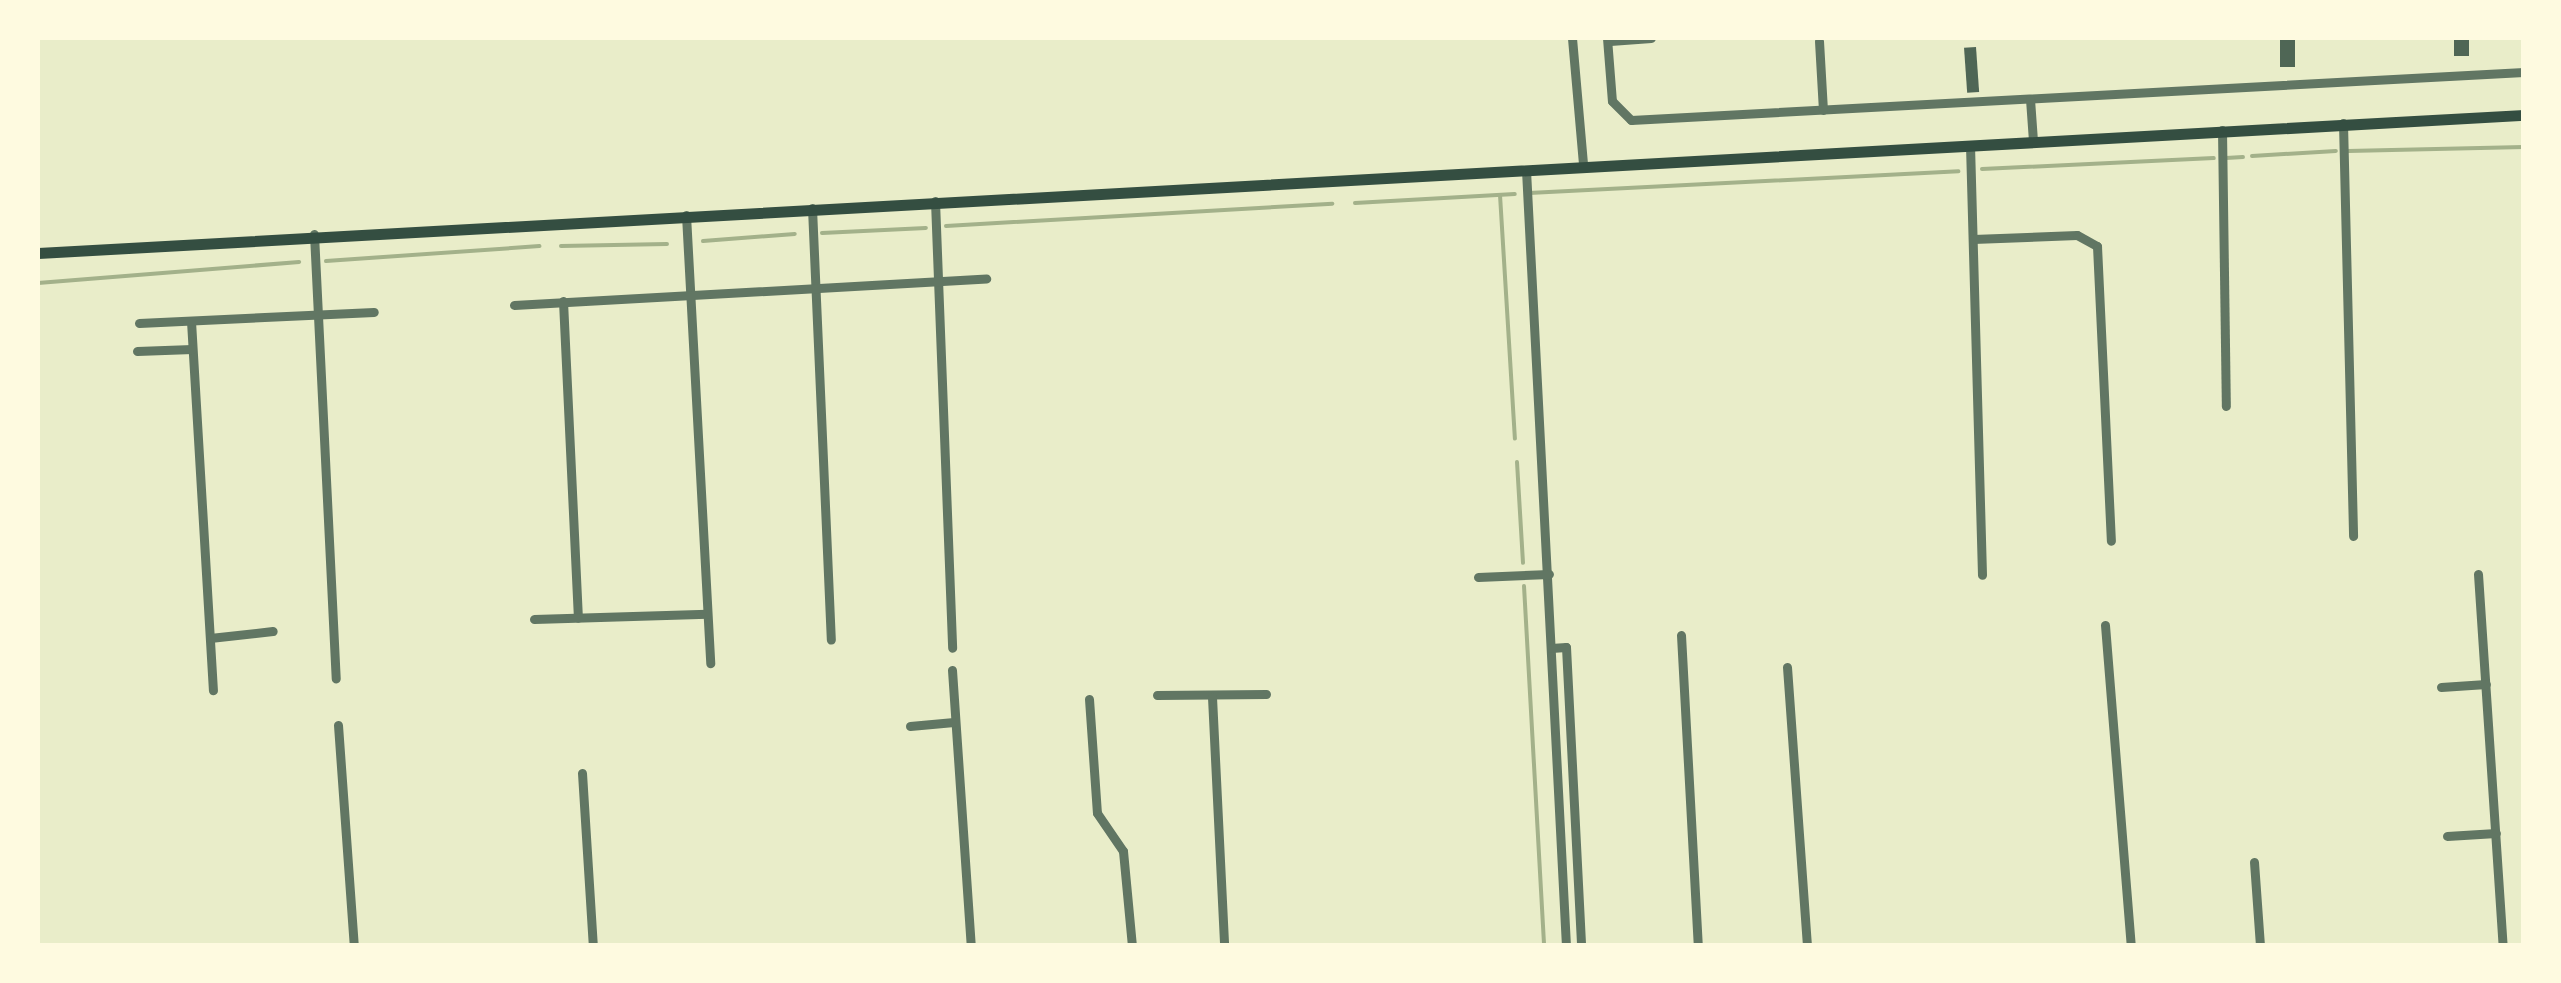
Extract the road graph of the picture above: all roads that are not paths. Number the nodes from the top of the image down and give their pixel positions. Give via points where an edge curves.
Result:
1 (1572, 38) edge
2 (1651, 38) edge
3 (1819, 41) dead end
4 (1609, 44) edge
5 (2524, 72) edge
6 (2030, 100) junction
7 (1822, 110) junction
8 (2524, 114) edge
9 (2344, 123) junction
10 (2222, 130) junction
11 (2033, 141) junction
12 (1970, 144) junction
13 (1583, 166) junction
14 (1526, 170) junction
15 (935, 201) junction
16 (812, 208) junction
17 (686, 215) junction
18 (314, 234) junction
19 (1973, 239) junction
20 (38, 255) edge
21 (986, 279) dead end
22 (938, 280) junction
23 (816, 286) junction
24 (689, 292) junction
25 (563, 301) junction
26 (514, 304) dead end
27 (374, 312) dead end
28 (316, 315) junction
29 (191, 321) junction
30 (138, 323) dead end
31 (192, 349) junction
32 (137, 351) dead end
33 (2226, 406) dead end
34 (2354, 536) dead end
35 (2110, 541) dead end
36 (1548, 574) junction
37 (2478, 574) dead end
38 (1982, 575) dead end
39 (1478, 577) dead end
40 (707, 614) junction
41 (578, 618) junction
42 (534, 620) dead end
43 (2105, 626) dead end
44 (273, 631) dead end
45 (1681, 635) dead end
46 (210, 638) junction
47 (831, 640) dead end
48 (952, 648) dead end
49 (1551, 648) junction
50 (710, 663) dead end
51 (1787, 667) dead end
52 (952, 670) dead end
53 (336, 678) dead end
54 (2486, 684) junction
55 (2440, 687) dead end
56 (214, 690) dead end
57 (1266, 694) dead end
58 (1157, 695) dead end
59 (1212, 697) junction
60 (1089, 698) dead end
61 (954, 722) junction
62 (338, 725) dead end
63 (910, 726) dead end
64 (582, 774) dead end
65 (2496, 834) junction
66 (2447, 836) dead end
67 (2254, 862) dead end
68 (354, 946) edge
69 (593, 946) edge
70 (971, 946) edge
71 (1132, 946) edge
72 (1224, 946) edge
73 (1566, 946) edge
74 (1581, 946) edge
75 (1698, 946) edge
76 (1807, 946) edge
77 (2130, 946) edge
78 (2260, 946) edge
79 (2503, 946) edge

1 - 13 street
2 - 4 street
3 - 7 street
4 - 7 street via 1612,101 1631,120
5 - 6 street
6 - 7 street
6 - 11 street
8 - 9 main road
9 - 10 main road
9 - 34 street
10 - 11 main road
10 - 33 street
11 - 12 main road
12 - 13 main road
12 - 19 street
13 - 14 main road
14 - 15 main road
14 - 36 street
15 - 16 main road
15 - 22 street
16 - 17 main road
16 - 23 street
17 - 18 main road
17 - 24 street
18 - 20 main road
18 - 28 street
19 - 35 street via 2077,235 2096,246
19 - 38 street
21 - 22 street
22 - 23 street
22 - 48 street
23 - 24 street
23 - 47 street
24 - 25 street
24 - 40 street
25 - 26 street
25 - 41 street
27 - 28 street
28 - 29 street
28 - 53 street
29 - 30 street
29 - 31 street
31 - 32 street
31 - 46 street
36 - 39 street
36 - 49 street
37 - 54 street
40 - 41 street
40 - 50 street
41 - 42 street
43 - 77 street
44 - 46 street
45 - 75 street
46 - 56 street
49 - 73 street
49 - 74 street via 1566,647
51 - 76 street
52 - 61 street
54 - 55 street
54 - 65 street
57 - 59 street
58 - 59 street
59 - 72 street
60 - 71 street via 1097,813 1123,851
61 - 63 street
61 - 70 street
62 - 68 street
64 - 69 street
65 - 66 street
65 - 79 street
67 - 78 street

